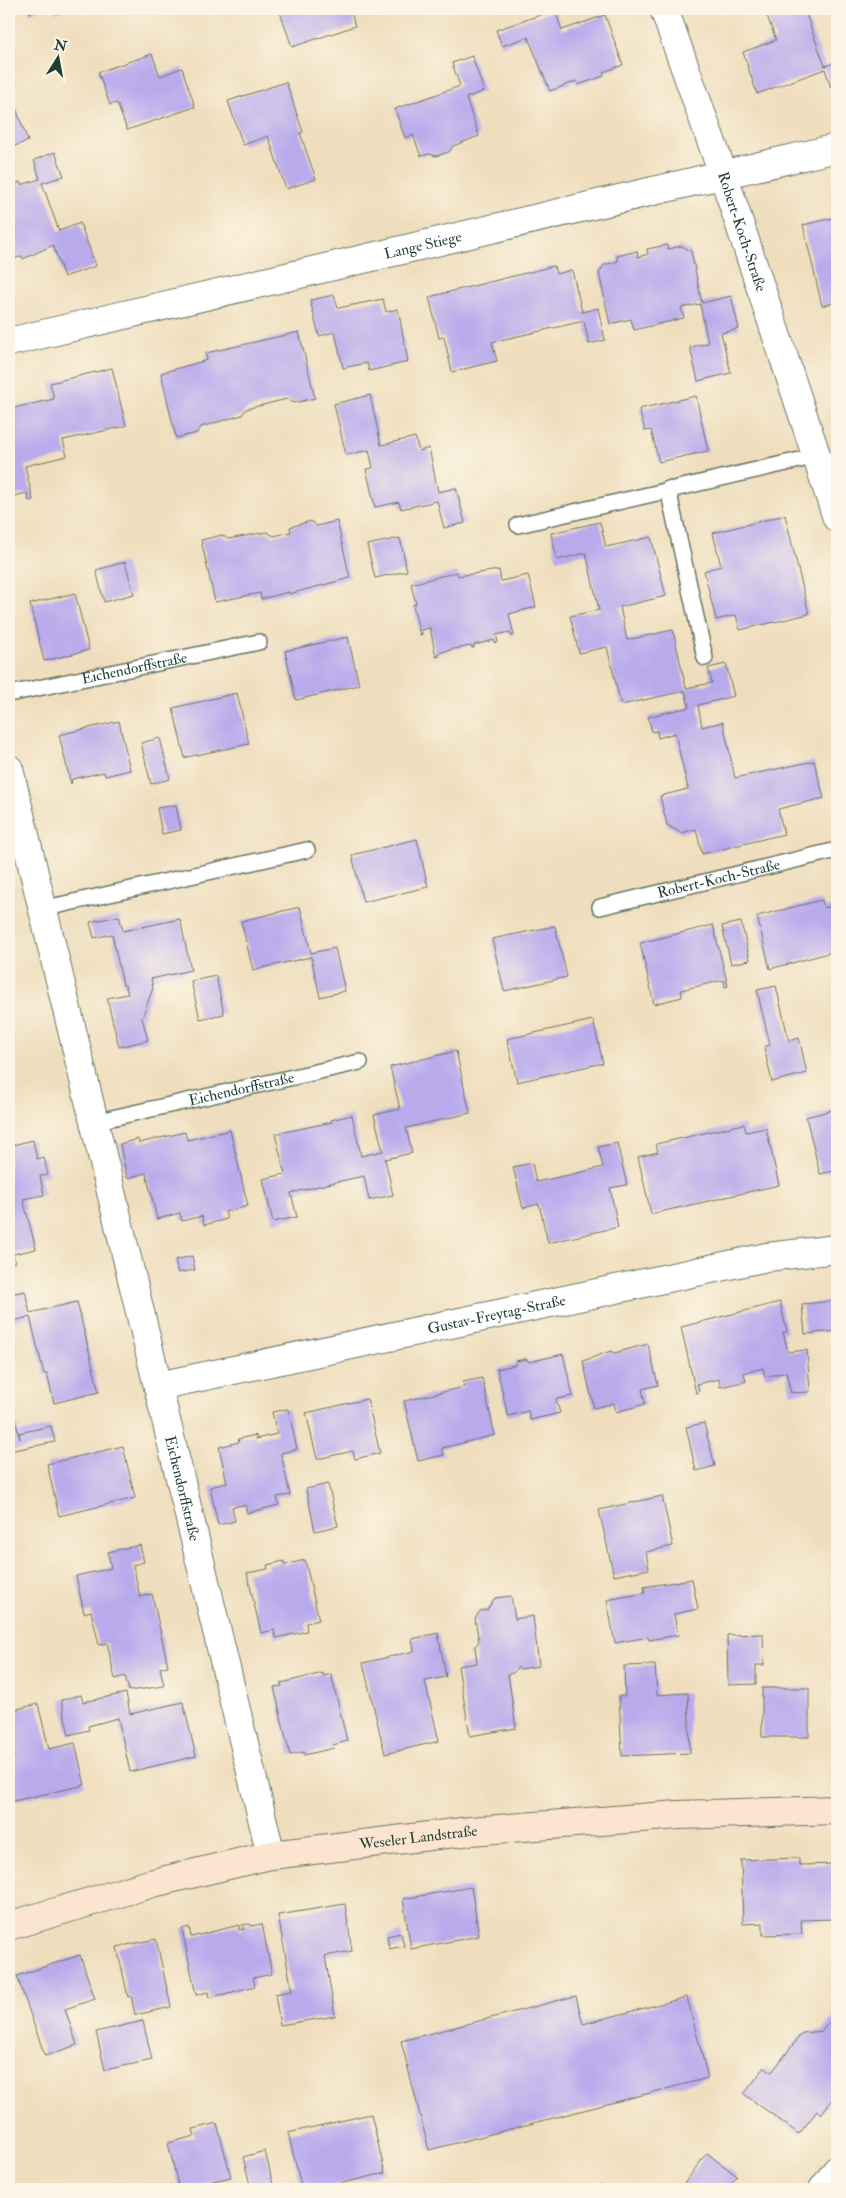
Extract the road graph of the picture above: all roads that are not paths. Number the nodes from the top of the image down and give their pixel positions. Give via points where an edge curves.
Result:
1 (664, 9) edge
2 (837, 148) edge
3 (723, 174) junction
4 (9, 342) edge
5 (817, 456) junction
6 (668, 489) junction
7 (837, 518) edge
8 (518, 525) dead end
9 (259, 642) dead end
10 (705, 658) dead end
11 (9, 694) edge
12 (9, 769) edge
13 (307, 850) dead end
14 (837, 850) edge
15 (600, 907) dead end
16 (42, 909) junction
17 (360, 1062) dead end
18 (94, 1122) junction
19 (837, 1249) edge
20 (158, 1386) junction
21 (837, 1810) edge
22 (271, 1855) junction
23 (9, 1926) edge
24 (837, 2170) edge
25 (823, 2189) edge

1 - 3 street, Robert-Koch-Straße
2 - 3 street, Lange Stiege
3 - 4 street, Lange Stiege
3 - 5 street, Robert-Koch-Straße
5 - 6 lane
5 - 7 street, Robert-Koch-Straße
6 - 8 lane
6 - 10 lane
9 - 11 lane, Eichendorffstraße
12 - 16 street, Eichendorffstraße
13 - 16 lane
14 - 15 lane, Robert-Koch-Straße
16 - 18 street, Eichendorffstraße
17 - 18 lane, Eichendorffstraße
18 - 20 street, Eichendorffstraße
19 - 20 street, Gustav-Freytag-Straße via 767,1257
20 - 22 street, Eichendorffstraße
21 - 22 street, Weseler Landstraße via 679,1815 471,1830
22 - 23 street, Weseler Landstraße via 153,1883
24 - 25 street

